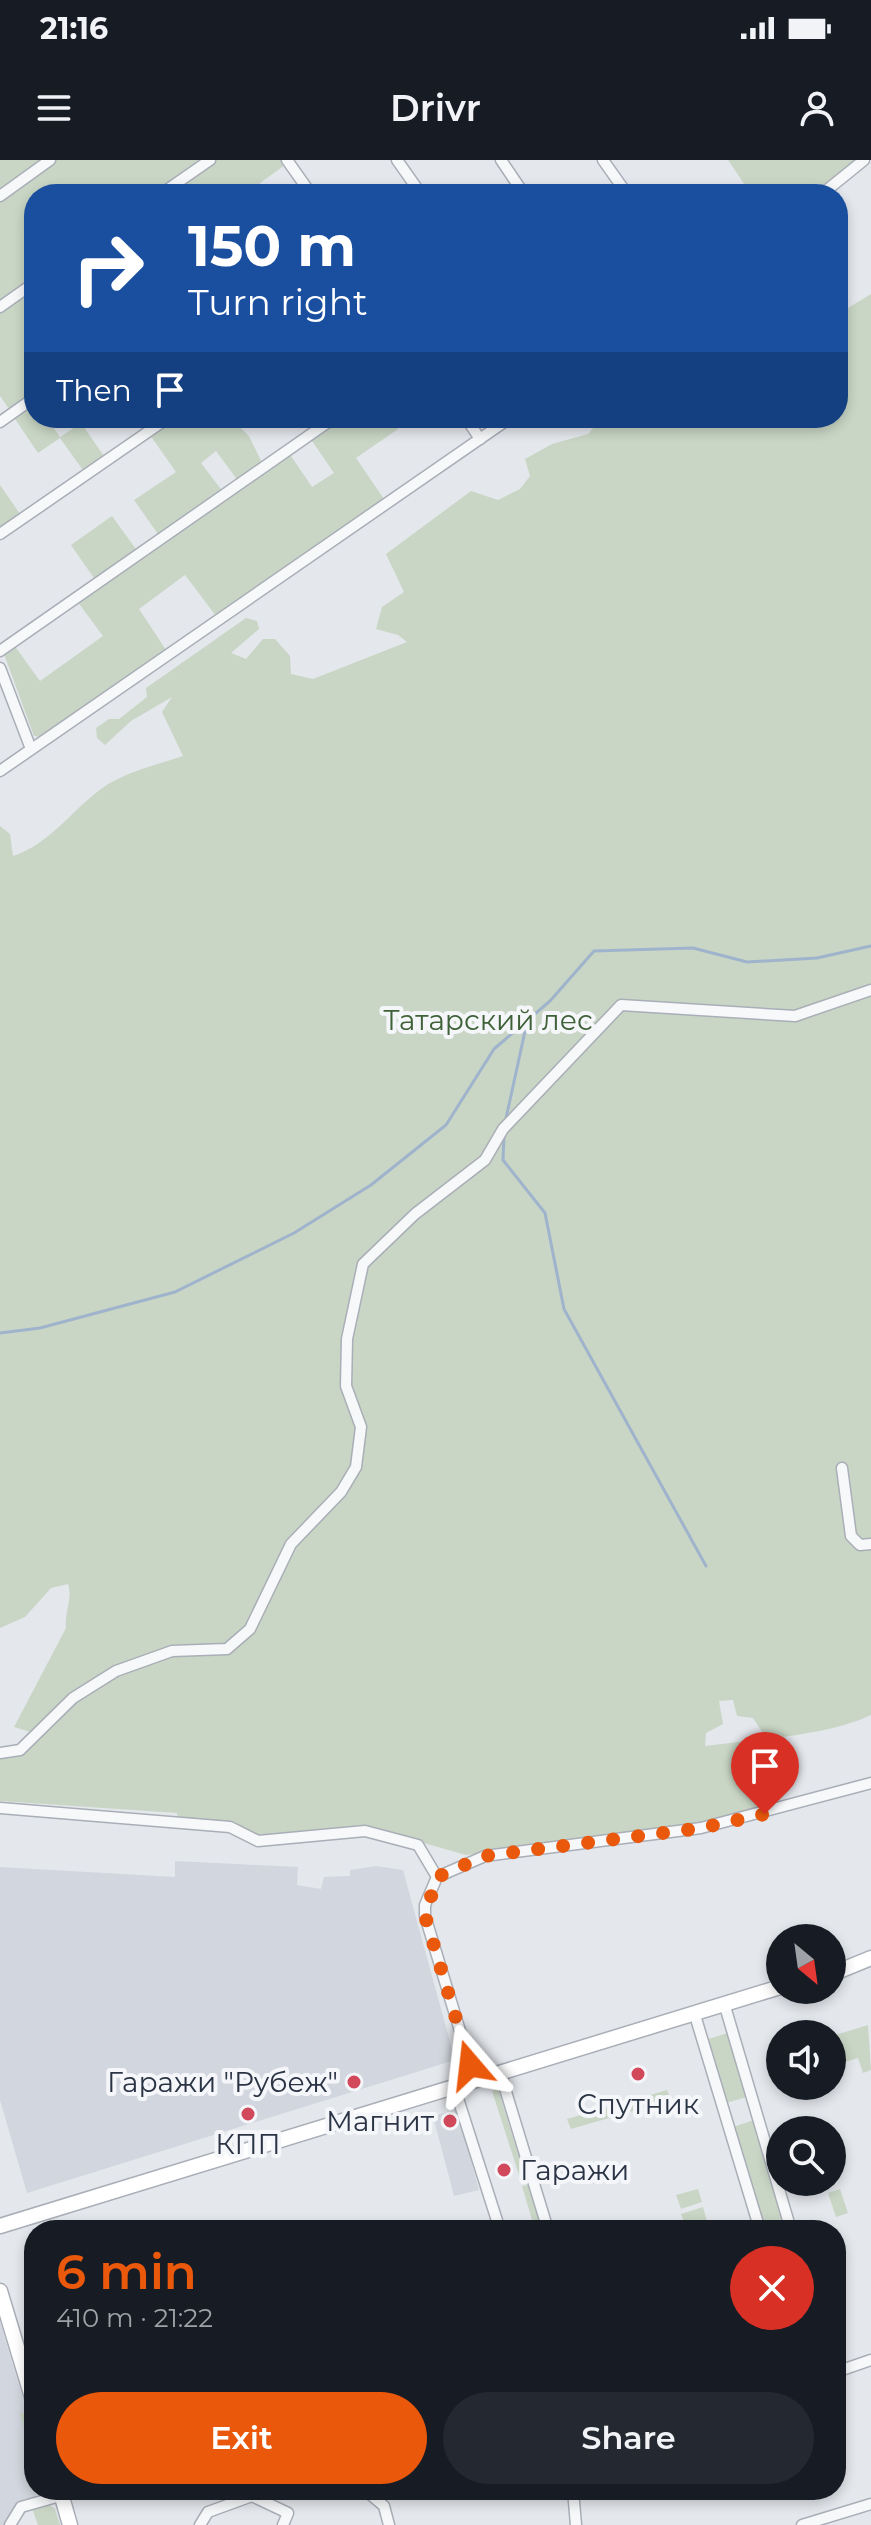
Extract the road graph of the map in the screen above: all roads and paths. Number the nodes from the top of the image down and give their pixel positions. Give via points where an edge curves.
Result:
1 (50, 160) edge
2 (210, 160) edge
3 (287, 160) edge
4 (397, 160) edge
5 (501, 160) edge
6 (603, 160) edge
7 (864, 160) edge
8 (175, 184) edge
9 (304, 184) edge
10 (414, 184) edge
11 (517, 184) edge
12 (620, 184) edge
13 (834, 184) edge
14 (0, 196) edge
15 (24, 290) edge
16 (0, 307) edge
17 (24, 405) edge
18 (0, 422) edge
19 (154, 428) edge
20 (320, 428) edge
21 (473, 428) edge
22 (496, 428) edge
23 (480, 439) junction
24 (0, 534) edge
25 (0, 651) edge
26 (0, 668) edge
27 (31, 749) junction
28 (0, 771) edge
29 (871, 990) edge
30 (842, 1468) dead end
31 (871, 1544) edge
32 (0, 1753) edge
33 (871, 1784) edge
34 (0, 1808) edge
35 (437, 1877) junction
36 (871, 1958) edge
37 (846, 1969) edge
38 (871, 1970) edge
39 (846, 1972) edge
40 (766, 1991) edge
41 (724, 2003) junction
42 (694, 2012) junction
43 (500, 2072) junction
44 (475, 2080) junction
45 (454, 2086) junction
46 (497, 2220) edge
47 (545, 2220) edge
48 (757, 2220) edge
49 (788, 2220) edge
50 (0, 2226) edge
51 (0, 2291) edge
52 (871, 2360) edge
53 (24, 2369) edge
54 (846, 2369) edge
55 (40, 2500) edge
56 (62, 2500) edge
57 (235, 2500) edge
58 (264, 2500) edge
59 (377, 2500) edge
60 (574, 2500) edge
61 (871, 2504) edge
62 (10, 2525) edge
63 (70, 2525) edge
64 (200, 2525) edge
65 (283, 2525) edge
66 (389, 2525) edge
67 (576, 2525) edge
68 (802, 2525) edge

1 - 14 street
2 - 8 street
3 - 9 street
4 - 10 street
5 - 11 street
6 - 12 street
7 - 13 street
15 - 16 street
17 - 18 street
19 - 24 street
20 - 25 street
21 - 23 street
22 - 23 street
23 - 27 street
26 - 27 street
27 - 28 street
29 - 32 street via 795,1016 621,1005 503,1129 485,1160 415,1214 363,1264 347,1339 346,1386 361,1427 356,1467 341,1492 291,1544 250,1629 227,1649 172,1651 116,1671 73,1698 20,1750
30 - 31 street via 851,1536 860,1545
33 - 35 street via 701,1828 485,1856
34 - 35 street via 230,1827 258,1841 365,1831 418,1845
35 - 44 street via 425,1916
36 - 37 main road
38 - 39 main road
40 - 41 main road
41 - 42 main road
41 - 49 street
42 - 43 main road
42 - 48 street
43 - 44 main road
43 - 47 street
44 - 45 main road
45 - 46 street
45 - 50 main road
51 - 53 main road
52 - 54 street
55 - 62 street via 21,2507
56 - 63 main road
57 - 64 street via 208,2512
58 - 65 street via 288,2513
59 - 66 street
60 - 67 street
61 - 68 street

